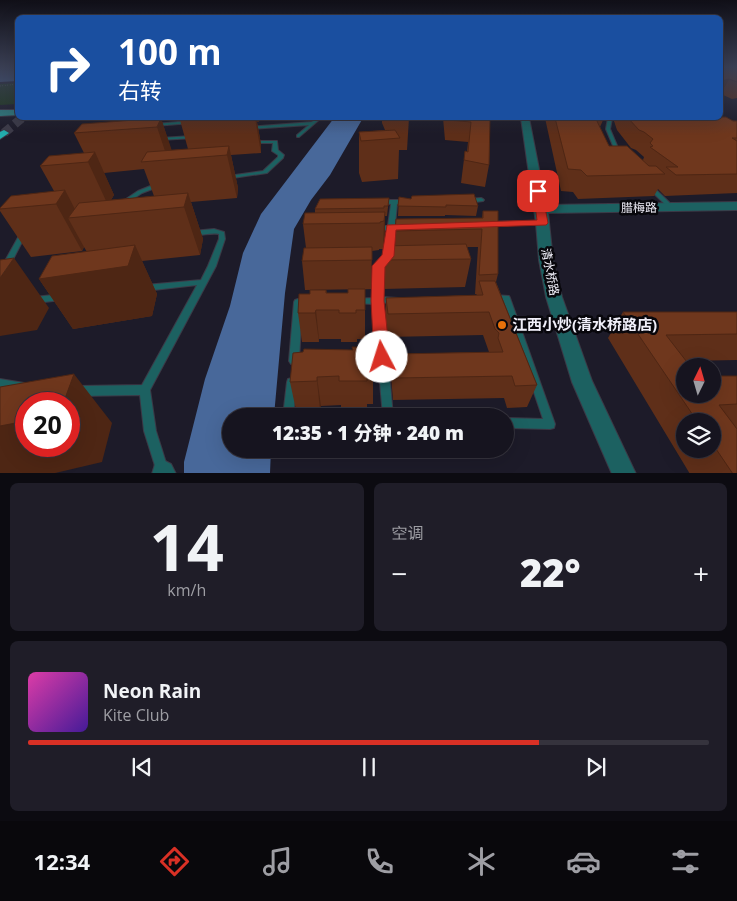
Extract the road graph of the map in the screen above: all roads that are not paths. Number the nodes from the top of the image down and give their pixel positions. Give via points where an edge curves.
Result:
1 (15, 106) edge
2 (0, 107) edge
3 (15, 112) edge
4 (0, 113) edge
5 (136, 120) edge
6 (316, 120) edge
7 (525, 120) edge
8 (610, 120) edge
9 (196, 121) edge
10 (312, 123) junction
11 (148, 125) edge
12 (138, 126) edge
13 (243, 129) dead end
14 (299, 136) dead end
15 (192, 137) dead end
16 (153, 140) edge
17 (242, 142) dead end
18 (608, 148) edge
19 (218, 178) edge
20 (645, 181) edge
21 (168, 183) edge
22 (481, 200) dead end
23 (462, 201) edge
24 (375, 202) edge
25 (394, 202) junction
26 (413, 202) edge
27 (737, 206) edge
28 (671, 207) junction
29 (119, 208) edge
30 (542, 216) junction
31 (486, 224) edge
32 (391, 227) junction
33 (410, 227) edge
34 (371, 228) edge
35 (25, 229) edge
36 (184, 234) dead end
37 (0, 277) edge
38 (204, 282) junction
39 (136, 289) dead end
40 (68, 296) edge
41 (478, 298) edge
42 (29, 300) dead end
43 (405, 300) edge
44 (317, 301) edge
45 (343, 301) edge
46 (377, 301) junction
47 (353, 357) edge
48 (382, 357) junction
49 (411, 357) edge
50 (0, 384) edge
51 (34, 387) edge
52 (69, 390) edge
53 (145, 390) junction
54 (290, 408) edge
55 (387, 408) edge
56 (514, 423) edge
57 (164, 473) edge
58 (624, 473) edge

1 - 2 main road
3 - 4 main road
5 - 12 lane via 118,128
6 - 10 lane
7 - 30 street, 清水桥路
8 - 18 lane via 608,129 619,148
9 - 11 lane
10 - 13 lane
10 - 14 lane
15 - 16 lane
17 - 19 lane via 275,142 275,151 281,155 280,158 258,175
20 - 28 lane
21 - 29 lane via 140,192
22 - 23 lane
24 - 25 lane
25 - 26 lane
25 - 32 lane
27 - 28 street, 腊梅路
28 - 30 street, 腊梅路
30 - 31 lane
30 - 58 street, 清水桥路 via 554,297 582,382
32 - 33 lane
32 - 34 lane
32 - 46 lane via 388,256 378,266
35 - 37 lane
36 - 38 lane via 222,232
38 - 39 lane
38 - 53 lane
40 - 42 lane
41 - 56 lane via 506,298 550,424
43 - 46 lane
44 - 54 lane via 298,302 300,358
45 - 46 lane
46 - 48 lane
47 - 48 lane
48 - 49 lane
48 - 55 lane
50 - 51 lane
52 - 53 lane
53 - 57 lane via 150,431

